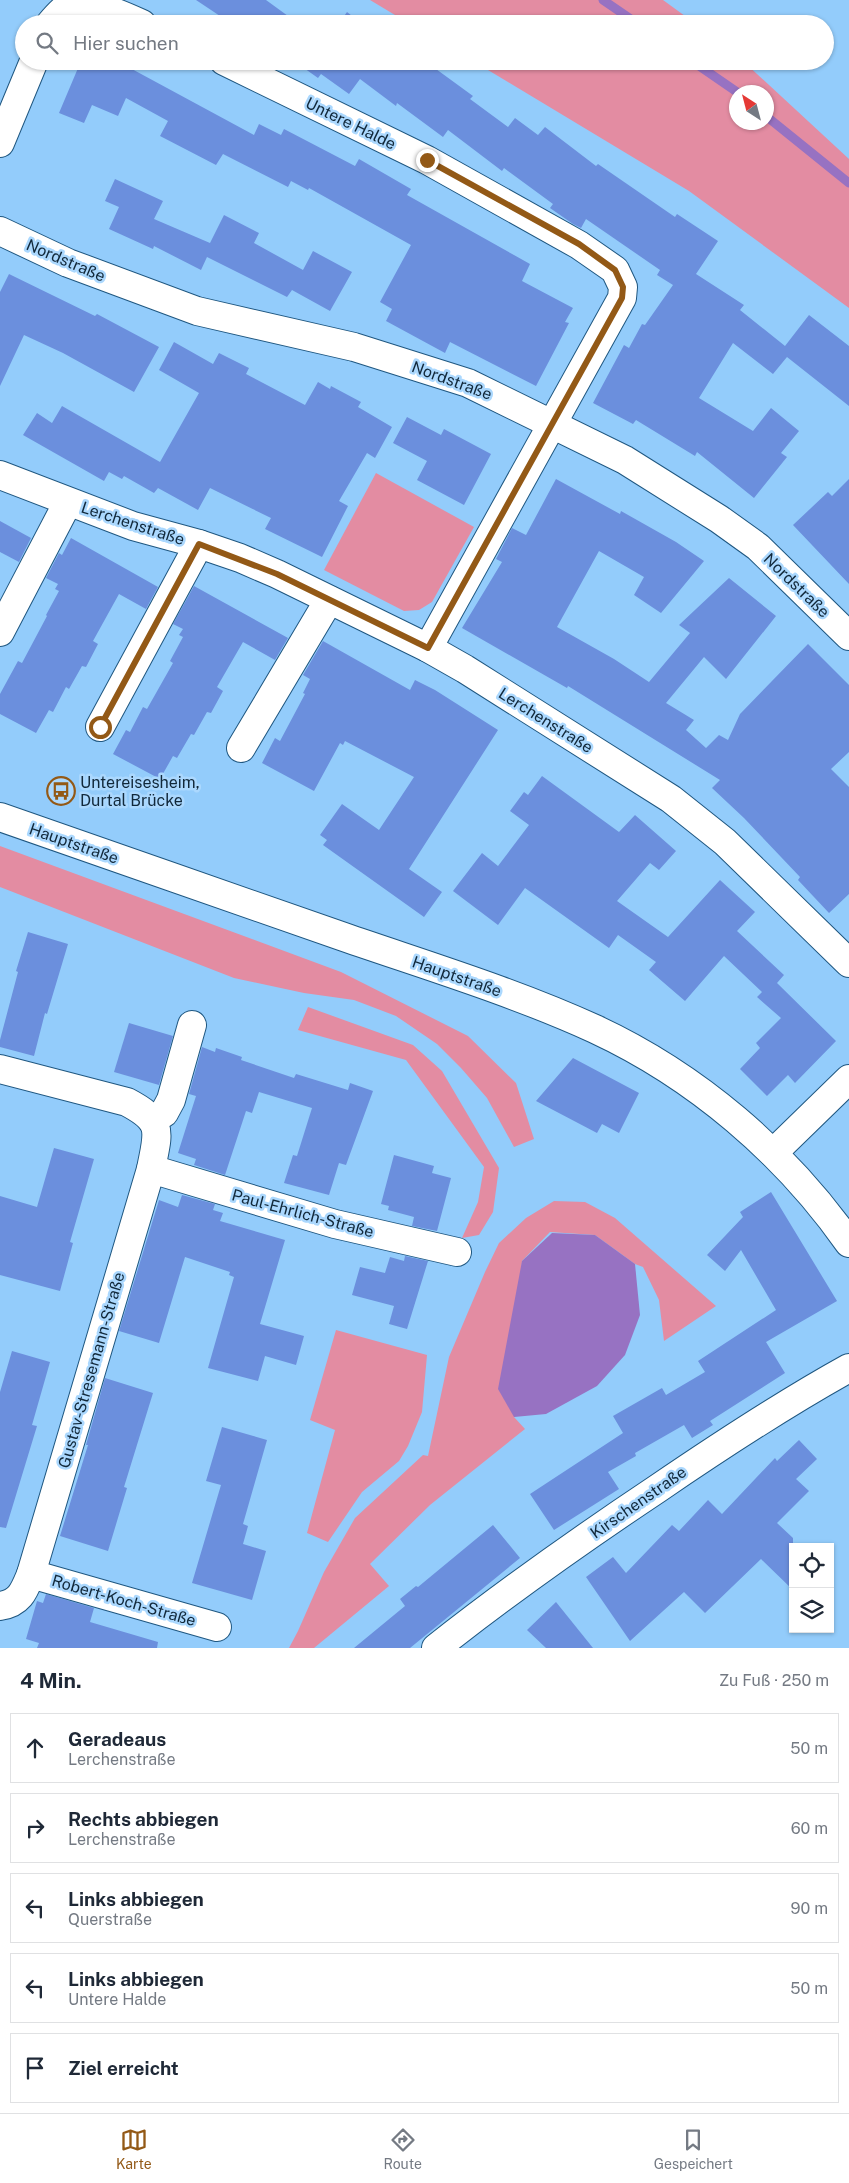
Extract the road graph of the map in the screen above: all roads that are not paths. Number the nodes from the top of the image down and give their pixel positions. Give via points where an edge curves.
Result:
1 (59, 15) edge
2 (122, 15) edge
3 (30, 70) edge
4 (242, 70) edge
5 (0, 143) edge
6 (0, 231) edge
7 (552, 423) junction
8 (0, 475) edge
9 (68, 502) junction
10 (199, 544) junction
11 (329, 600) junction
12 (0, 632) edge
13 (849, 636) edge
14 (428, 648) junction
15 (100, 727) dead end
16 (241, 748) dead end
17 (0, 817) edge
18 (849, 963) edge
19 (192, 1025) dead end
20 (0, 1069) edge
21 (849, 1079) edge
22 (152, 1119) junction
23 (773, 1153) junction
24 (150, 1169) junction
25 (849, 1243) edge
26 (457, 1252) dead end
27 (849, 1368) edge
28 (31, 1574) junction
29 (0, 1606) edge
30 (218, 1626) dead end
31 (436, 1648) edge

1 - 2 street via 80,1 96,3
3 - 5 street
4 - 7 street, Untere Halde via 427,160 579,244 615,270 623,287 622,298
6 - 7 street, Nordstraße via 68,263 197,311 383,356 468,383
7 - 13 street, Nordstraße via 625,460 719,519 758,547
7 - 14 street
8 - 9 street, Lerchenstraße
9 - 10 street, Lerchenstraße via 133,526
9 - 12 street, Lerchenstraße
10 - 11 street, Lerchenstraße via 277,574
10 - 15 street, Lerchenstraße
11 - 14 street, Lerchenstraße
11 - 16 street
14 - 18 street, Lerchenstraße via 671,799 725,842
17 - 23 street, Hauptstraße via 500,990 596,1030 701,1090
19 - 22 street via 171,1100 164,1113
20 - 22 street via 127,1102
21 - 23 street
22 - 24 street, Gustav-Stresemann-Straße via 157,1137
23 - 25 street, Hauptstraße
24 - 26 street, Paul-Ehrlich-Straße via 335,1224
24 - 28 street, Gustav-Stresemann-Straße
27 - 31 street, Kirschenstraße via 755,1422 627,1508
28 - 29 street, Gustav-Stresemann-Straße via 23,1594 11,1604
28 - 30 street, Robert-Koch-Straße

